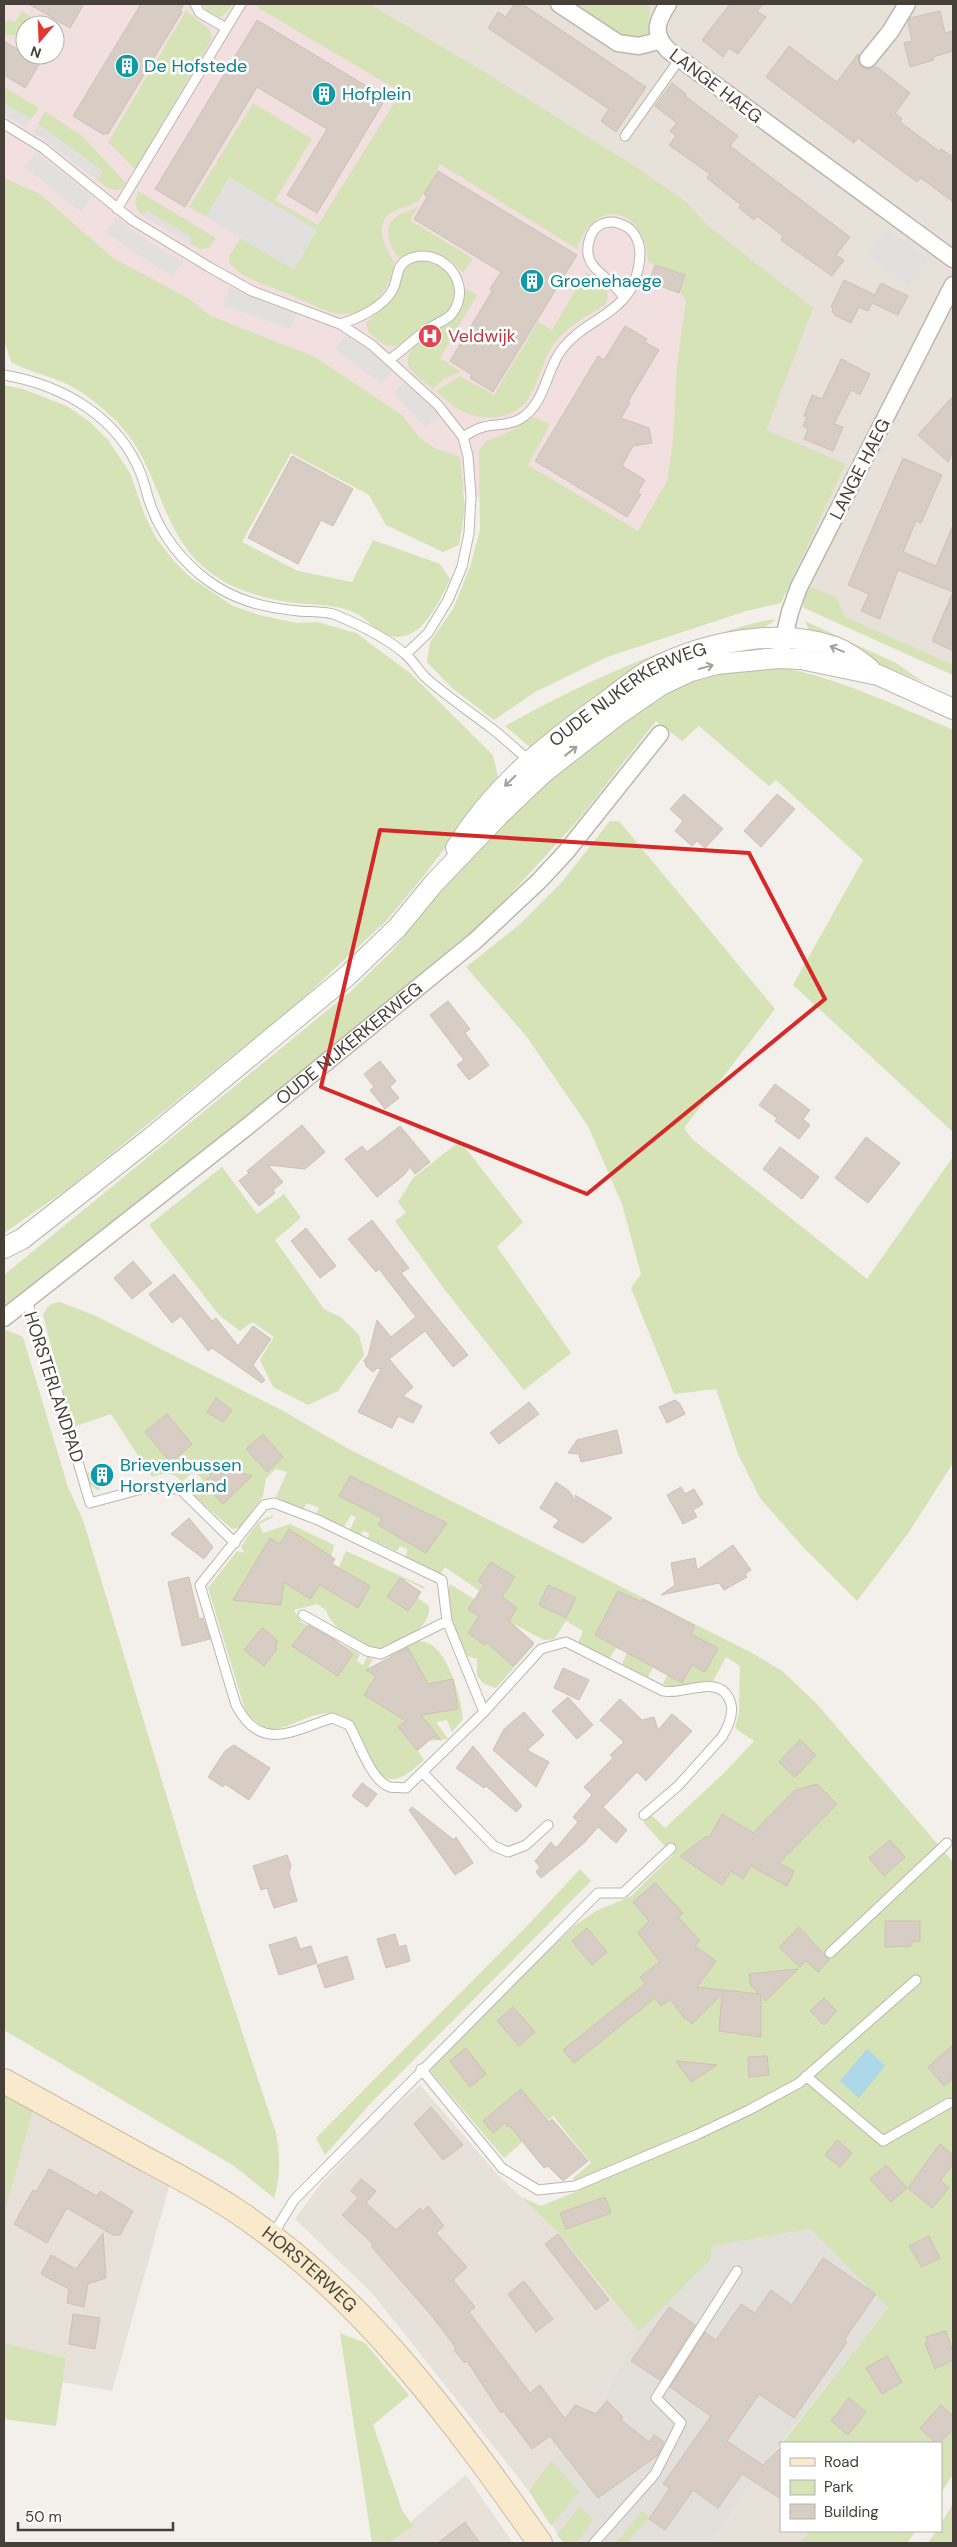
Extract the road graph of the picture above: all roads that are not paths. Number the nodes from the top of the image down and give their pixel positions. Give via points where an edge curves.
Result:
1 (195, 4) edge
2 (241, 4) edge
3 (559, 4) edge
4 (668, 4) edge
5 (907, 4) edge
6 (226, 28) junction
7 (658, 41) junction
8 (868, 59) dead end
9 (680, 60) junction
10 (4, 124) edge
11 (625, 136) dead end
12 (117, 210) junction
13 (953, 259) edge
14 (953, 285) edge
15 (624, 298) junction
16 (948, 311) edge
17 (340, 324) junction
18 (390, 360) junction
19 (4, 375) edge
20 (463, 438) junction
21 (781, 648) junction
22 (406, 654) junction
23 (953, 708) edge
24 (660, 734) dead end
25 (536, 767) junction
26 (13, 1243) edge
27 (4, 1263) edge
28 (26, 1301) junction
29 (4, 1318) edge
30 (235, 1542) junction
31 (303, 1615) dead end
32 (447, 1621) junction
33 (484, 1712) junction
34 (423, 1773) junction
35 (644, 1815) dead end
36 (548, 1825) dead end
37 (947, 1843) dead end
38 (671, 1848) dead end
39 (830, 1953) dead end
40 (916, 1980) dead end
41 (421, 2069) junction
42 (806, 2076) junction
43 (4, 2081) edge
44 (950, 2103) dead end
45 (272, 2236) junction
46 (737, 2271) dead end
47 (540, 2543) edge
48 (594, 2543) edge

1 - 6 lane via 200,13
2 - 6 lane
3 - 7 street via 618,43 639,46
4 - 7 street, LANGE HAEG via 657,29
5 - 8 street
6 - 12 lane
7 - 9 street, LANGE HAEG
9 - 11 lane
9 - 13 street, LANGE HAEG
10 - 12 lane via 43,148
12 - 17 lane via 252,291
14 - 16 street, LANGE HAEG
15 - 15 lane via 636,275 640,249 632,230 616,222 605,222 596,226 591,234 587,253 589,262 620,290
15 - 20 lane via 614,311 568,342 555,361 539,399 521,419 506,425 478,428
16 - 21 street, LANGE HAEG via 799,587
17 - 18 lane
17 - 18 lane via 356,319 382,302 392,291 401,264 409,259 432,257 445,263 459,282 454,311
18 - 20 lane via 438,405
19 - 22 lane via 60,390 91,409 113,430 129,449 142,474 151,508 170,542 208,580 237,599 333,614 362,626
20 - 22 lane via 468,456 471,497 469,533 462,567 448,600 428,633
21 - 23 street, OUDE NIJKERKERWEG via 821,662 878,675
21 - 25 street, OUDE NIJKERKERWEG via 691,671 661,685
22 - 25 lane via 424,676
24 - 28 street, OUDE NIJKERKERWEG via 566,852 475,942
25 - 26 street, OUDE NIJKERKERWEG via 397,928 347,976 152,1137
26 - 27 street, OUDE NIJKERKERWEG
28 - 29 street, OUDE NIJKERKERWEG
28 - 30 lane, HORSTERLANDPAD via 90,1502 145,1488 180,1489
30 - 32 lane via 264,1505 274,1503 318,1520 442,1580
30 - 34 lane via 200,1585 236,1705 244,1721 263,1734 281,1735 332,1718 349,1725 369,1766 390,1787 406,1788
31 - 32 lane via 367,1651 381,1654
32 - 33 lane
33 - 34 lane
33 - 35 lane via 542,1649 566,1642 673,1694 708,1686 728,1694 732,1710 728,1728 722,1737 678,1786
34 - 36 lane via 494,1846 508,1852 526,1845
37 - 39 lane
38 - 41 lane via 623,1893 598,1893
40 - 42 lane
41 - 42 lane via 502,2168 538,2190 575,2186 696,2135 749,2110
41 - 45 lane via 294,2200
42 - 44 lane via 883,2141
43 - 45 main road, HORSTERWEG via 194,2185
45 - 47 main road, HORSTERWEG via 343,2296 429,2393
46 - 48 lane via 656,2398 681,2423 655,2474

